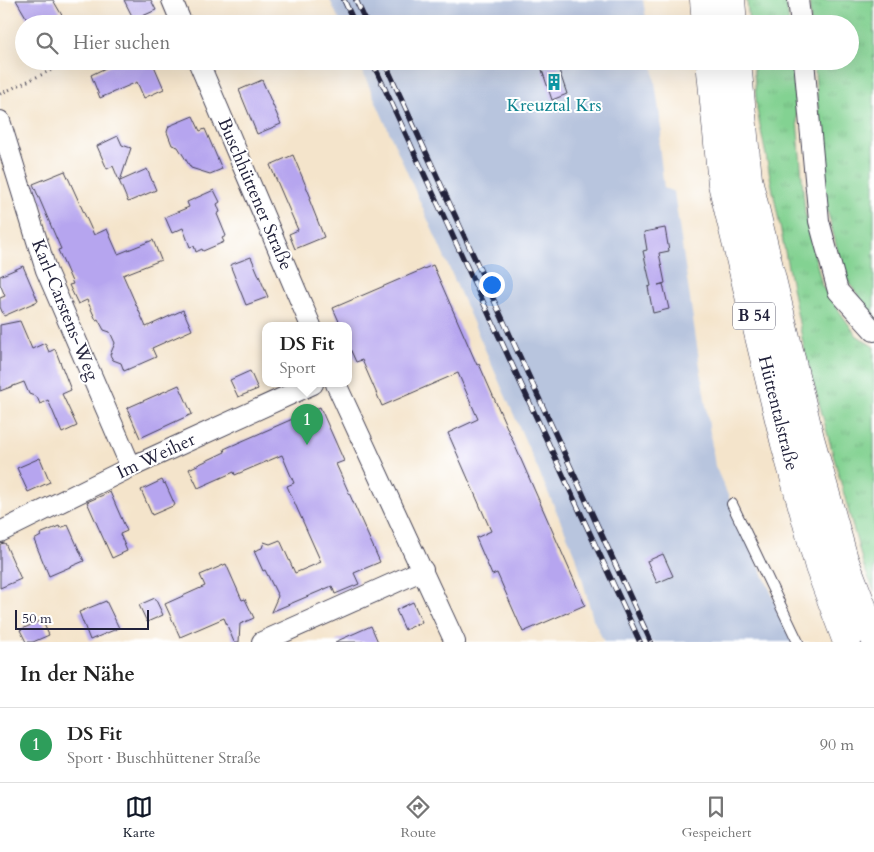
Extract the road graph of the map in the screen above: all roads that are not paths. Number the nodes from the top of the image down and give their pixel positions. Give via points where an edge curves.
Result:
1 (172, 0) edge
2 (704, 0) edge
3 (731, 0) edge
4 (798, 0) edge
5 (178, 15) edge
6 (705, 15) edge
7 (732, 15) edge
8 (800, 15) edge
9 (202, 70) edge
10 (711, 70) edge
11 (738, 70) edge
12 (805, 70) edge
13 (0, 121) edge
14 (309, 322) edge
15 (874, 331) edge
16 (306, 387) edge
17 (337, 387) edge
18 (131, 467) junction
19 (732, 504) dead end
20 (0, 532) edge
21 (831, 563) junction
22 (423, 570) junction
23 (874, 637) edge
24 (262, 642) edge
25 (455, 642) edge
26 (798, 642) edge
27 (848, 642) edge

1 - 5 street
2 - 6 highway
3 - 7 highway
4 - 8 street
9 - 14 street, Buschhüttener Straße
10 - 21 highway, Hüttentalstraße / B 54 via 722,184 785,444
11 - 21 highway, Hüttentalstraße / B 54 via 748,179 810,438
12 - 15 street via 819,221 838,291
13 - 18 street, Karl-Carstens-Weg via 46,270
16 - 18 street, Im Weiher
17 - 22 street
18 - 20 street, Im Weiher
19 - 26 lane
21 - 23 highway, Hüttentalstraße / B 54
21 - 27 highway, Hüttentalstraße / B 54
22 - 24 street
22 - 25 street

